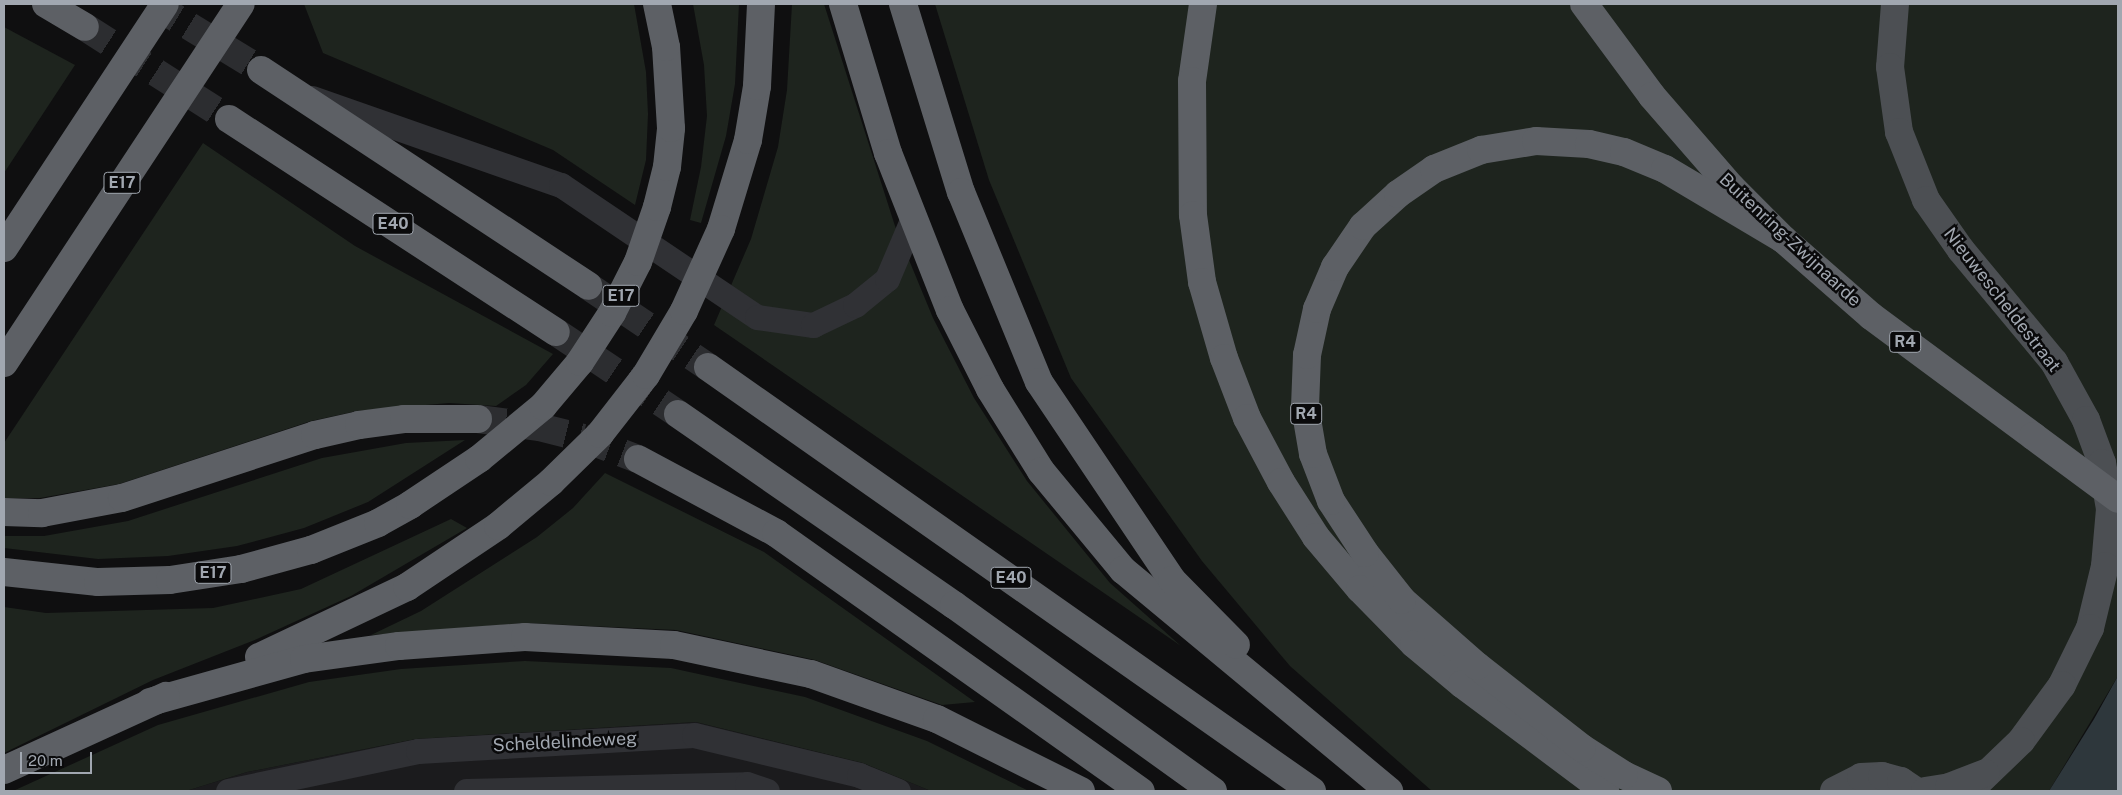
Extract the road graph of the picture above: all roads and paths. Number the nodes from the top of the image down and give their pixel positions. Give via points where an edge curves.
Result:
1 (36, 4) edge
2 (46, 4) edge
3 (165, 4) edge
4 (241, 4) edge
5 (657, 4) edge
6 (761, 4) edge
7 (843, 4) edge
8 (903, 4) edge
9 (1203, 4) edge
10 (1584, 4) edge
11 (1895, 4) edge
12 (85, 27) joint
13 (262, 70) tunnel mouth
14 (303, 95) junction
15 (229, 119) tunnel mouth
16 (912, 220) junction
17 (1783, 239) junction
18 (4, 248) edge
19 (588, 286) tunnel mouth
20 (556, 332) tunnel mouth
21 (4, 363) edge
22 (708, 367) tunnel mouth
23 (678, 414) tunnel mouth
24 (478, 419) tunnel mouth
25 (638, 459) tunnel mouth
26 (2118, 498) edge
27 (4, 512) edge
28 (4, 572) edge
29 (150, 702) junction
30 (1322, 734) junction
31 (4, 770) edge
32 (1988, 771) junction
33 (228, 791) edge
34 (466, 791) edge
35 (767, 791) edge
36 (898, 791) edge
37 (1082, 791) edge
38 (1141, 791) edge
39 (1212, 791) edge
40 (1312, 791) edge
41 (1389, 791) edge
42 (1605, 791) edge
43 (1658, 791) edge
44 (1834, 791) edge
45 (1916, 791) edge
46 (1925, 791) edge
47 (1969, 791) edge

1 - 12 street
2 - 12 highway
3 - 18 highway, bridge
4 - 21 highway, E17, bridge
5 - 28 highway, E17, bridge via 666,47 671,128 667,168 657,207 638,262 602,330 543,406 479,459 410,505 378,523 311,550 241,569 170,580 98,582
6 - 29 highway, bridge via 757,86 748,140 722,230 684,311 646,375 600,434 551,482 498,526 407,587 294,642
7 - 16 highway
8 - 30 highway via 961,192 1039,382 1172,580
9 - 42 highway via 1192,81 1192,215 1202,282 1224,358 1247,418 1281,482 1316,537 1360,589 1414,644 1462,684
10 - 17 highway, Buitenring-Zwijnaarde / R4 via 1652,96 1731,188
11 - 32 main road, Nieuwescheldestraat via 1890,67 1899,132 1926,200 1961,250 2054,362 2086,420 2102,463 2110,509 2105,566 2090,628 2062,685 2022,741
13 - 14 highway
14 - 16 street via 561,185 757,317 813,325 855,305 887,278
14 - 19 highway
15 - 20 highway, E40
16 - 30 highway via 950,310 990,389 1041,471 1123,570
17 - 26 highway, Buitenring-Zwijnaarde / R4, bridge via 1871,316
17 - 43 highway, R4 via 1665,169 1624,152 1589,144 1536,142 1482,150 1434,169 1398,194 1364,226 1334,266 1317,310 1307,355 1305,408 1313,454 1332,501 1365,553 1402,600 1477,666 1582,748 1624,775
22 - 40 highway, E40
23 - 39 highway via 954,605
24 - 27 highway via 404,419 359,425 315,435 122,498 42,513
25 - 38 highway via 776,533
29 - 31 highway
29 - 37 highway via 304,659 399,646 525,637 674,644 811,674 936,718
30 - 41 highway
32 - 46 main road, Nieuwescheldestraat via 1948,787
32 - 47 main road, Nieuwescheldestraat
33 - 36 street, Scheldelindeweg via 418,751 694,735 859,775
34 - 35 street via 747,784
44 - 45 main road via 1861,777 1882,776 1901,781

